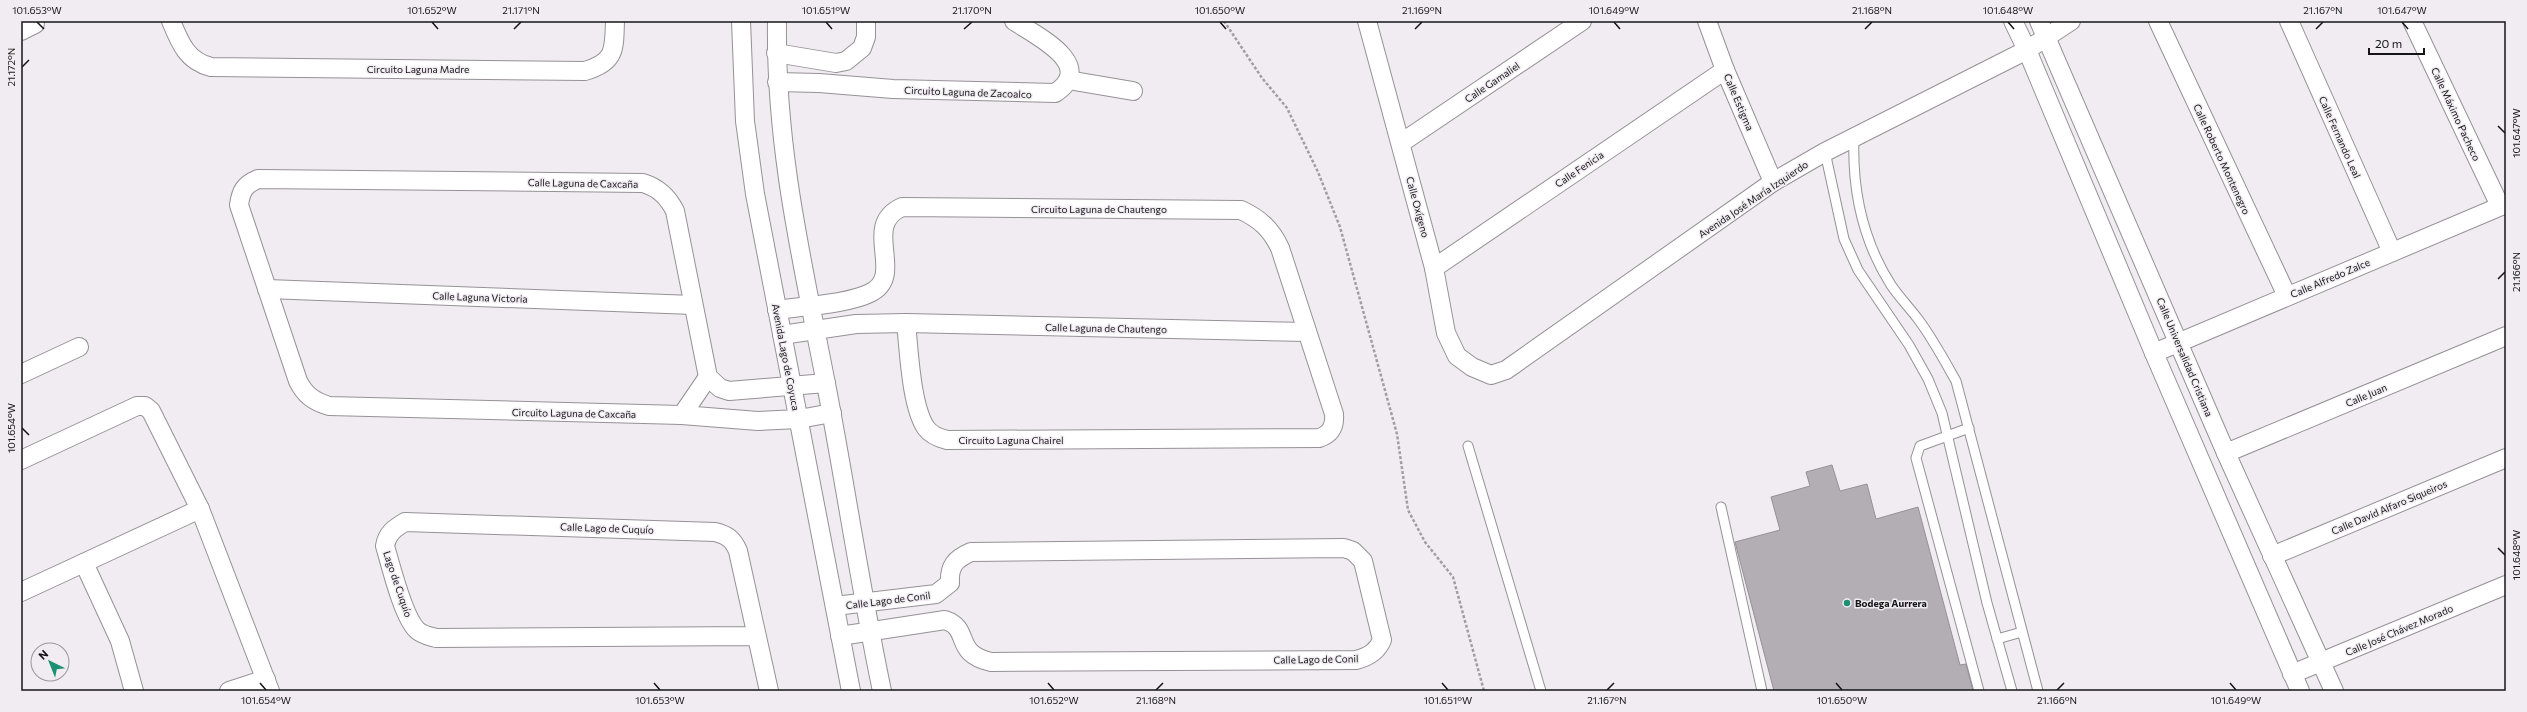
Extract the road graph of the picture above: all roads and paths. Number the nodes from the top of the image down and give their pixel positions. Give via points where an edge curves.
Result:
1 (171, 21) edge
2 (615, 21) edge
3 (741, 21) edge
4 (777, 21) edge
5 (866, 21) edge
6 (1014, 21) edge
7 (1224, 21) edge
8 (1368, 21) edge
9 (1582, 21) edge
10 (1707, 21) edge
11 (2013, 21) edge
12 (2071, 21) edge
13 (2158, 21) edge
14 (2289, 21) edge
15 (2412, 21) edge
16 (2043, 29) edge
17 (2028, 50) junction
18 (776, 53) junction
19 (1725, 70) junction
20 (1068, 80) junction
21 (777, 82) junction
22 (1133, 91) dead end
23 (1854, 137) junction
24 (1401, 143) junction
25 (1825, 152) junction
26 (1773, 182) junction
27 (2503, 205) edge
28 (2392, 252) junction
29 (1434, 268) junction
30 (267, 289) junction
31 (2287, 296) junction
32 (693, 305) junction
33 (811, 305) junction
34 (777, 310) junction
35 (906, 323) junction
36 (815, 331) junction
37 (1307, 332) junction
38 (782, 335) junction
39 (2506, 336) edge
40 (2179, 342) junction
41 (79, 346) dead end
42 (2154, 353) junction
43 (21, 374) edge
44 (1491, 375) joint
45 (708, 377) junction
46 (826, 383) junction
47 (792, 386) junction
48 (832, 413) junction
49 (682, 415) junction
50 (798, 419) junction
51 (1969, 428) junction
52 (1329, 433) joint
53 (1948, 436) junction
54 (1468, 446) dead end
55 (2226, 453) junction
56 (2506, 458) edge
57 (21, 460) edge
58 (1720, 507) dead end
59 (200, 509) junction
60 (386, 539) joint
61 (2272, 556) junction
62 (84, 563) junction
63 (2506, 585) edge
64 (21, 592) edge
65 (864, 603) junction
66 (835, 606) junction
67 (870, 632) junction
68 (2022, 632) junction
69 (757, 636) junction
70 (840, 636) junction
71 (1997, 639) junction
72 (2321, 662) junction
73 (2292, 674) junction
74 (268, 685) edge
75 (134, 691) edge
76 (229, 691) edge
77 (768, 691) edge
78 (851, 691) edge
79 (882, 691) edge
80 (1484, 691) edge
81 (1541, 691) edge
82 (1762, 691) edge
83 (1979, 691) edge
84 (2012, 691) edge
85 (2038, 691) edge
86 (2300, 691) edge
87 (2334, 691) edge

1 - 2 street, Circuito Laguna Madre via 188,55 198,64 211,67 585,71 600,66 608,58 614,48
3 - 34 street, Avenida Lago de Coyuca via 747,136
4 - 18 street
5 - 18 street via 866,36 862,48 846,61 836,63
6 - 20 street via 1058,51 1068,61
7 - 80 path via 1262,78 1288,108 1340,227 1397,434 1408,510 1425,542 1453,577
8 - 24 street, Calle Oxígeno
9 - 24 street, Calle Gamaliel
10 - 19 street, Calle Estigma
11 - 17 street
12 - 16 street, Avenida José María Izquierdo
13 - 31 street, Calle Roberto Montenegro
14 - 28 street, Calle Fernando Leal
15 - 27 street, Calle Máximo Pacheco
16 - 17 street, Avenida José María Izquierdo
16 - 40 street, Calle Universalidad Cristiana
17 - 23 street, Avenida José María Izquierdo
17 - 42 street
18 - 21 street
19 - 26 street, Calle Estigma
19 - 29 street, Calle Fenicia
20 - 21 street, Circuito Laguna de Zacoalco via 1062,88 1047,94
20 - 22 street
21 - 33 street via 788,190
23 - 25 street, Avenida José María Izquierdo
23 - 51 lane via 1855,188 1863,223 1875,256 1892,286 1939,349 1956,382
24 - 29 street, Calle Oxígeno
25 - 26 street, Avenida José María Izquierdo
25 - 53 lane via 1844,239 1858,270 1928,379
26 - 44 street, Avenida José María Izquierdo via 1506,370
27 - 28 street, Calle Alfredo Zalce
28 - 31 street, Calle Alfredo Zalce
29 - 44 street, Calle Oxígeno via 1446,333 1457,356 1472,367
30 - 32 street, Calle Laguna Victoria
30 - 32 street, Calle Laguna de Caxcaña via 239,205 240,192 249,182 258,179 644,183 669,199 675,211
30 - 49 street, Circuito Laguna de Caxcaña via 298,381 304,393 315,402 329,406
31 - 40 street, Calle Alfredo Zalce
32 - 45 street, Calle Laguna de Caxcaña
33 - 34 street, Circuito Laguna de Chautengo
33 - 36 street
33 - 37 street, Circuito Laguna de Chautengo via 855,298 870,293 880,284 886,270 883,227 889,215 902,207 1241,210 1264,223 1273,234 1280,248
34 - 38 street, Avenida Lago de Coyuca
35 - 36 street via 856,324
35 - 37 street, Calle Laguna de Chautengo
35 - 52 street, Circuito Laguna Chairel via 917,407 927,429 939,438 1319,438
36 - 38 street
36 - 46 street
37 - 52 street, Circuito Laguna de Chautengo via 1334,414 1334,426
38 - 47 street, Avenida Lago de Coyuca
39 - 55 street, Calle Juan
40 - 42 street, Calle Alfredo Zalce
40 - 55 street, Calle Universalidad Cristiana
41 - 43 street
42 - 73 street
45 - 47 street via 720,388 729,391
45 - 49 street
46 - 47 street
46 - 48 street
47 - 50 street, Avenida Lago de Coyuca
48 - 50 street, Circuito Laguna de Caxcaña
48 - 65 street
49 - 50 street, Circuito Laguna de Caxcaña via 758,422
50 - 66 street, Avenida Lago de Coyuca
51 - 53 lane
51 - 68 lane
53 - 71 lane
53 - 83 lane via 1920,446 1916,458
54 - 81 lane
55 - 61 street, Calle Universalidad Cristiana
56 - 61 street, Calle David Alfaro Siqueiros
57 - 59 street via 136,406 145,406 151,411
58 - 82 lane
59 - 62 street
59 - 74 street
60 - 69 street, Lago de Cuquío via 385,546 408,618 424,635 436,638
60 - 69 street, Calle Lago de Cuquío via 393,529 405,522 726,534 734,541 738,551
61 - 72 street, Calle Universalidad Cristiana
62 - 64 street
62 - 75 street via 120,641
63 - 72 street, Calle José Chávez Morado
65 - 66 street, Calle Lago de Conil
65 - 67 street
65 - 67 street, Calle Lago de Conil via 936,594 950,584 949,571 956,561 971,552 1344,548 1353,551 1363,561 1382,640 1372,654 1356,660 991,662 980,660 967,651 958,628 946,620
66 - 70 street, Avenida Lago de Coyuca
67 - 70 street, Calle Lago de Conil
67 - 79 street
68 - 71 lane
68 - 85 lane
69 - 77 street, Calle Lago de Cuquío
70 - 78 street, Avenida Lago de Coyuca
71 - 84 lane
72 - 73 street, Calle José Chávez Morado
72 - 87 street, Calle Universalidad Cristiana
73 - 86 street
74 - 76 street

